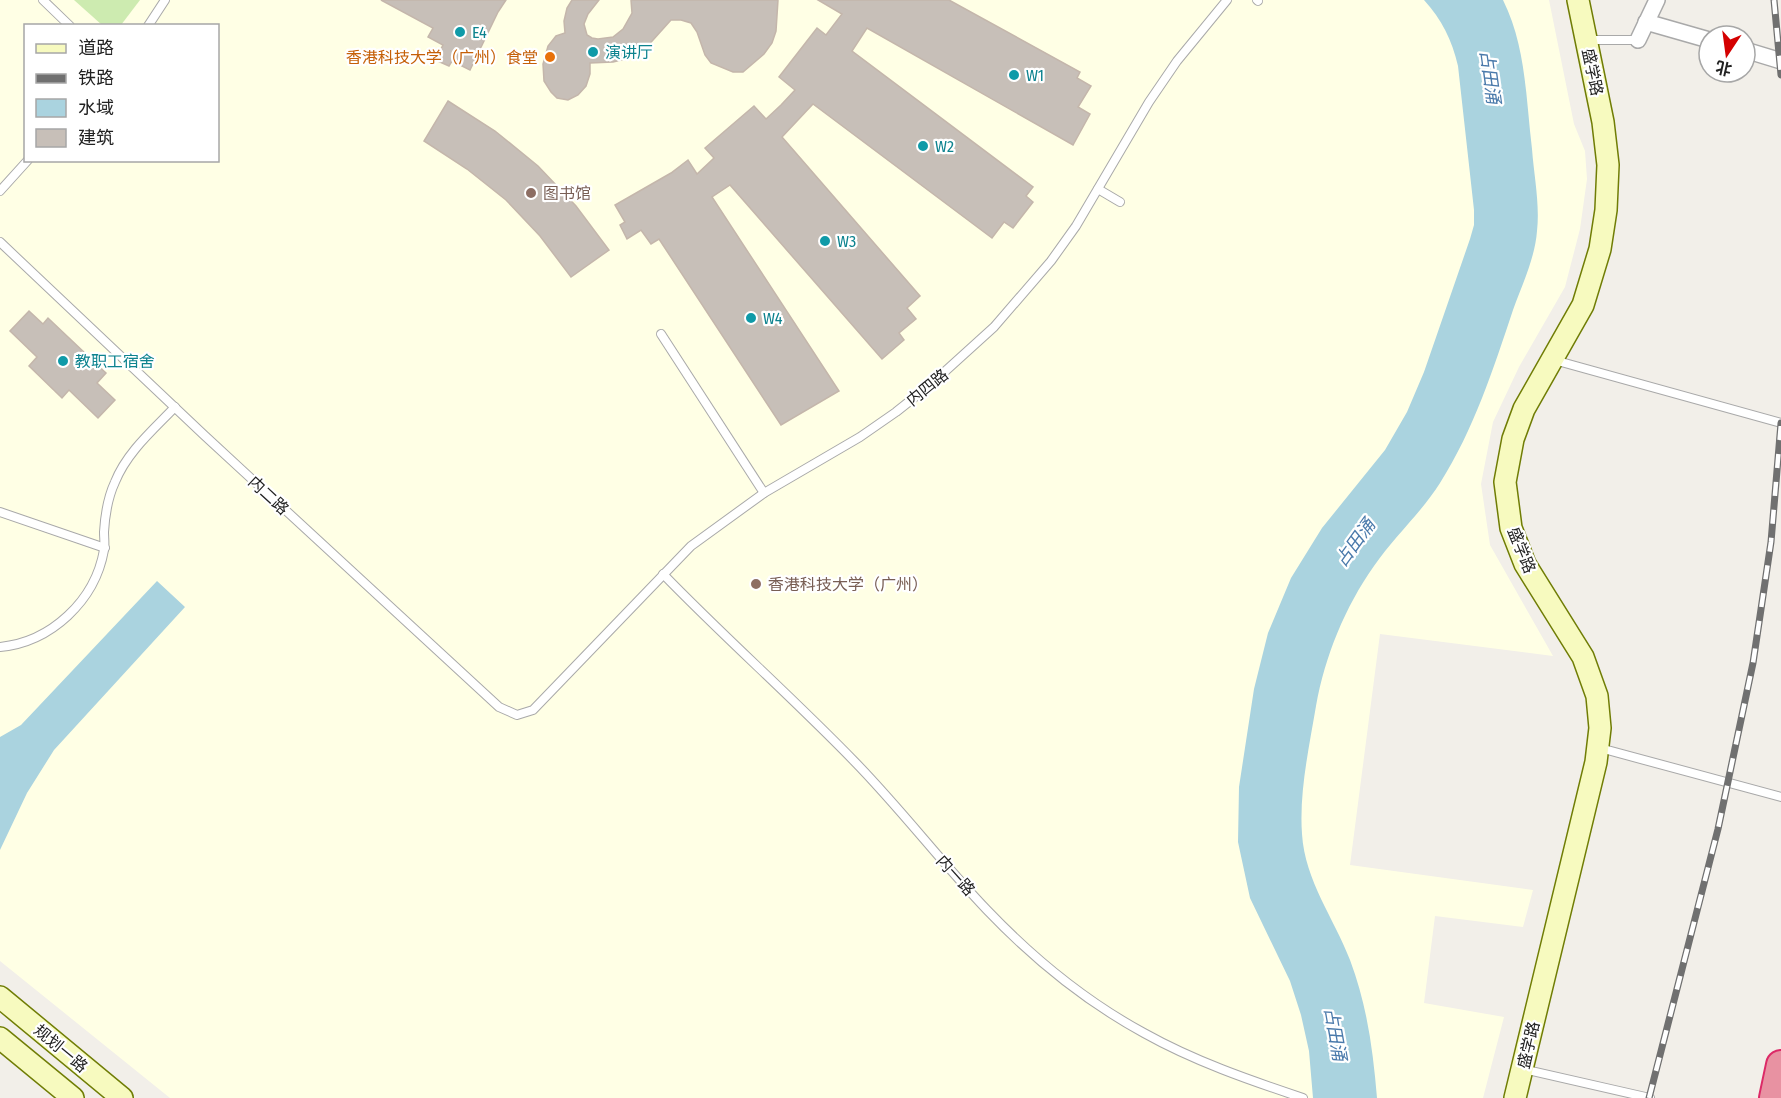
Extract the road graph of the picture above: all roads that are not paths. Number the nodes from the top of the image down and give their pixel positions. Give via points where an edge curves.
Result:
1 (43, 0) edge
2 (165, 0) edge
3 (1227, 0) edge
4 (1578, 0) edge
5 (1657, 0) edge
6 (1646, 22) junction
7 (68, 24) edge
8 (148, 24) edge
9 (1697, 37) edge
10 (1587, 40) junction
11 (1638, 40) joint
12 (1757, 54) edge
13 (1781, 61) edge
14 (26, 162) edge
15 (1098, 189) junction
16 (0, 191) edge
17 (1120, 202) dead end
18 (0, 242) edge
19 (661, 334) dead end
20 (1552, 360) junction
21 (175, 407) junction
22 (1781, 423) edge
23 (764, 493) junction
24 (0, 512) edge
25 (105, 548) junction
26 (663, 574) junction
27 (0, 647) edge
28 (547, 695) joint
29 (1598, 747) junction
30 (1781, 797) edge
31 (0, 997) edge
32 (0, 1038) edge
33 (1781, 1065) edge
34 (1522, 1069) junction
35 (73, 1098) edge
36 (122, 1098) edge
37 (1303, 1098) edge
38 (1515, 1098) edge
39 (1650, 1098) edge
40 (1774, 1098) edge

1 - 7 lane
2 - 8 lane
3 - 15 lane, 内四路 via 1149,102
4 - 10 street, 盛学路
5 - 6 street
6 - 9 street
6 - 11 street
10 - 11 lane
10 - 20 street, 盛学路 via 1608,165 1606,210 1600,249 1583,305
12 - 13 street
14 - 16 lane
15 - 17 lane
15 - 23 lane, 内四路 via 1051,261 963,357 860,437
18 - 21 lane, 内二路
19 - 23 lane
20 - 22 lane
20 - 29 street, 盛学路 via 1516,429 1505,482 1511,528 1525,564 1583,657 1596,696
21 - 25 lane via 122,466 106,514
21 - 28 lane, 内二路 via 499,707 517,715 525,713
23 - 26 lane, 内四路 via 691,546
24 - 25 lane
25 - 27 lane via 94,580 62,621 32,639
26 - 28 lane, 内四路
26 - 37 lane, 内一路 via 856,763 987,910 1031,951 1084,994 1143,1033 1239,1077
29 - 30 lane
29 - 34 street, 盛学路
31 - 36 street, 规划一路
32 - 35 street, 规划一路
33 - 40 highway
34 - 38 street, 盛学路
34 - 39 lane

